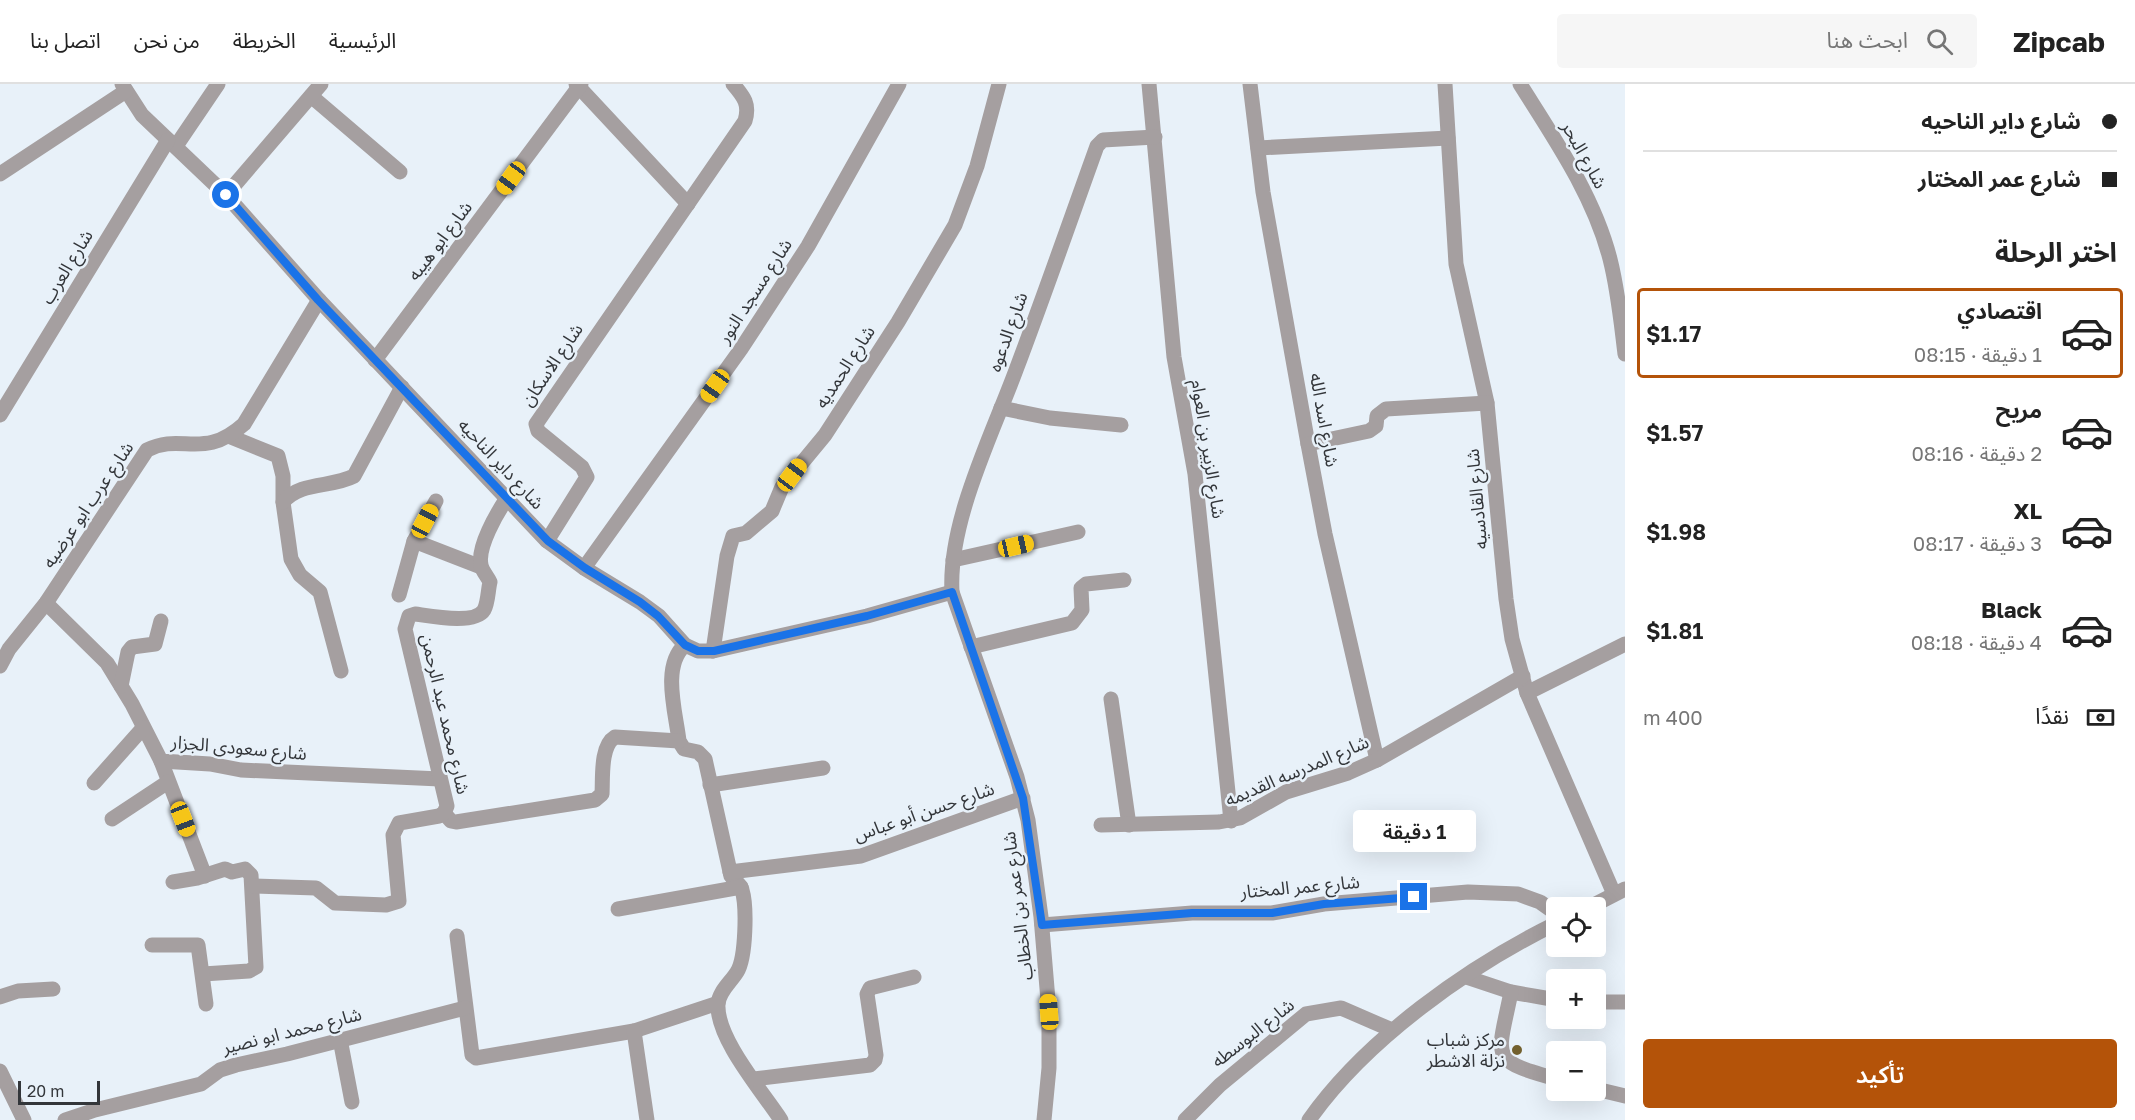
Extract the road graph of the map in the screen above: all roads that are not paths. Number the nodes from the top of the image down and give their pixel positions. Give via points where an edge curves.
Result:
1 (218, 84) edge
2 (321, 84) edge
3 (733, 84) edge
4 (899, 84) edge
5 (999, 84) edge
6 (1149, 84) edge
7 (1250, 84) edge
8 (1445, 84) edge
9 (1520, 84) edge
10 (579, 85) edge
11 (124, 87) edge
12 (311, 96) junction
13 (1155, 138) junction
14 (1448, 138) junction
15 (172, 143) junction
16 (1258, 148) junction
17 (400, 172) dead end
18 (0, 174) edge
19 (226, 195) junction
20 (688, 204) junction
21 (318, 300) junction
22 (1625, 354) edge
23 (375, 360) junction
24 (402, 387) junction
25 (1487, 403) junction
26 (1001, 408) junction
27 (0, 415) edge
28 (1120, 425) dead end
29 (231, 436) junction
30 (1308, 444) junction
31 (507, 498) junction
32 (436, 501) dead end
33 (283, 502) junction
34 (1078, 532) dead end
35 (414, 541) junction
36 (548, 541) junction
37 (953, 560) junction
38 (481, 567) junction
39 (585, 568) junction
40 (1124, 580) dead end
41 (952, 592) junction
42 (399, 595) dead end
43 (46, 603) junction
44 (160, 621) dead end
45 (1625, 644) edge
46 (685, 645) junction
47 (971, 647) junction
48 (714, 651) junction
49 (0, 666) edge
50 (341, 671) dead end
51 (1523, 676) junction
52 (121, 686) junction
53 (1527, 693) junction
54 (1111, 699) dead end
55 (144, 728) junction
56 (679, 741) junction
57 (1377, 760) junction
58 (161, 761) junction
59 (823, 768) dead end
60 (440, 779) junction
61 (168, 782) junction
62 (93, 783) dead end
63 (710, 785) junction
64 (1023, 798) junction
65 (444, 813) junction
66 (112, 819) dead end
67 (1231, 821) junction
68 (1101, 825) dead end
69 (1129, 825) junction
70 (730, 872) junction
71 (205, 876) junction
72 (173, 882) dead end
73 (254, 886) junction
74 (741, 887) junction
75 (1619, 892) edge
76 (1546, 906) edge
77 (618, 909) dead end
78 (1042, 925) junction
79 (1546, 930) edge
80 (457, 936) dead end
81 (152, 945) dead end
82 (203, 974) junction
83 (914, 977) dead end
84 (1466, 977) junction
85 (53, 989) dead end
86 (1511, 992) junction
87 (0, 997) edge
88 (1546, 998) edge
89 (1606, 1002) edge
90 (1625, 1002) edge
91 (718, 1003) junction
92 (206, 1004) dead end
93 (465, 1008) junction
94 (1392, 1030) junction
95 (634, 1031) junction
96 (340, 1039) junction
97 (0, 1071) edge
98 (1546, 1075) edge
99 (754, 1079) junction
100 (1606, 1091) edge
101 (1625, 1096) edge
102 (352, 1102) dead end
103 (650, 1118) edge
104 (24, 1120) edge
105 (65, 1120) edge
106 (781, 1120) edge
107 (1044, 1120) edge
108 (1185, 1120) edge
109 (1309, 1120) edge

1 - 15 street, شارع العرب
2 - 12 street
3 - 20 street, شارع الاسكان via 746,98 745,121
4 - 39 street, شارع مسجد النور via 808,246
5 - 48 street, شارع الحمديه via 977,166 955,225 825,435 782,487 772,510 746,533 733,536
6 - 13 street, شارع الزبير بن العوام
7 - 16 street, شارع اسد الله
8 - 14 street, شارع القادسيه
9 - 22 street, شارع البحر via 1563,154 1597,222 1610,258
10 - 20 street
10 - 23 street, شارع ابو هيبه
11 - 15 street, شارع داير الناحيه via 142,115
11 - 18 street
12 - 17 street
12 - 19 street
13 - 26 street, شارع الدعوه via 1099,142
13 - 67 street, شارع الزبير بن العوام via 1174,357 1195,474
14 - 16 street
14 - 25 street, شارع القادسيه via 1456,264
15 - 19 street, شارع داير الناحيه
15 - 27 street, شارع العرب
16 - 30 street, شارع اسد الله
19 - 21 street, شارع داير الناحيه
20 - 36 street, شارع الاسكان via 536,424 538,430 582,466 587,477
21 - 23 street, شارع داير الناحيه
21 - 29 street via 244,424
23 - 24 street, شارع داير الناحيه
24 - 31 street, شارع داير الناحيه
24 - 33 street via 354,476 299,490
25 - 30 street via 1386,409 1369,431
25 - 51 street, شارع القادسيه via 1506,599
26 - 28 street
26 - 37 street, شارع الدعوه via 971,492
29 - 33 street via 278,456
29 - 43 street, شارع عرب ابو عرضيه via 202,446 174,445 147,450
30 - 57 street, شارع اسد الله
31 - 36 street, شارع داير الناحيه
31 - 38 street, شارع محمد عبد الرحمن via 487,536
32 - 35 street
33 - 50 street via 291,559 300,575 320,592
34 - 37 street
35 - 38 street
35 - 42 street
36 - 39 street, شارع داير الناحيه
37 - 41 street, شارع الدعوه
38 - 60 street, شارع محمد عبد الرحمن via 490,582 484,610 477,616 466,619 415,615 406,622
39 - 46 street, شارع داير الناحيه via 640,602
40 - 47 street via 1086,584 1081,588 1082,610 1072,623
41 - 47 street, شارع عمر بن الخطاب
41 - 48 street
43 - 49 street, شارع عرب ابو عرضيه
43 - 52 street, شارع سعودى الجزار via 107,663
44 - 52 street via 155,644 132,647 128,652
45 - 53 street
46 - 48 street via 698,651
46 - 56 street via 675,657 672,672
47 - 64 street, شارع عمر بن الخطاب
51 - 53 street, شارع القادسيه
51 - 57 street, شارع المدرسه القديمه
52 - 55 street, شارع سعودى الجزار
53 - 75 street, شارع القادسيه
54 - 69 street
55 - 58 street, شارع سعودى الجزار
55 - 62 street
56 - 63 street via 684,749 702,755
56 - 65 street via 610,739 602,794 595,800 456,822
57 - 67 street, شارع المدرسه القديمه via 1286,792
58 - 60 street, شارع سعودى الجزار via 241,770
58 - 61 street
59 - 63 street
60 - 65 street, شارع محمد عبد الرحمن via 447,806
61 - 66 street
61 - 71 street
63 - 70 street
64 - 70 street, شارع حسن أبو عباس via 861,856
64 - 78 street, شارع عمر بن الخطاب
65 - 73 street, شارع محمد عبد الرحمن via 395,827 399,901 393,904 335,903 315,888
67 - 69 street, شارع المدرسه القديمه
68 - 69 street, شارع المدرسه القديمه
70 - 74 street
71 - 72 street
71 - 73 street via 225,869 245,869
73 - 82 street via 256,967 249,971
74 - 77 street
74 - 91 street via 745,920 740,965
76 - 78 street, شارع عمر المختار via 1518,894 1468,892 1324,904 1272,913 1192,913
78 - 107 street, شارع عمر بن الخطاب via 1049,1034
79 - 84 street
80 - 93 street
81 - 82 street via 198,945
82 - 92 street
83 - 99 street via 870,988 867,994 876,1055 870,1065
84 - 86 street
84 - 94 street
85 - 87 street via 18,990
86 - 88 street
86 - 98 street via 1500,1047 1504,1058 1512,1066
89 - 90 street
91 - 95 street
91 - 99 street via 736,1057
93 - 95 street via 472,1055 476,1058
93 - 96 street, شارع محمد ابو نصير
94 - 108 street, شارع البوسطه via 1341,1008 1306,1014 1220,1085
94 - 109 street via 1324,1099
95 - 103 street
96 - 102 street
96 - 105 street, شارع محمد ابو نصير via 236,1065 220,1070 201,1084
97 - 104 street
99 - 106 street
100 - 101 street

